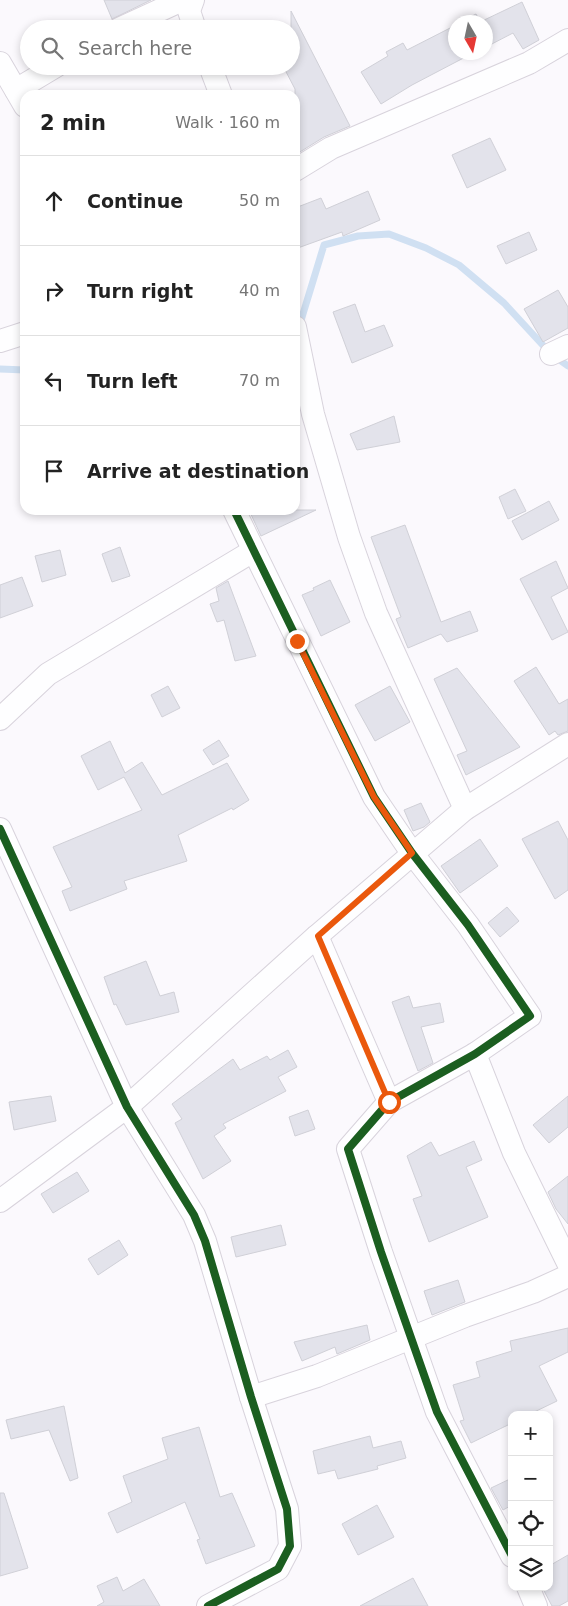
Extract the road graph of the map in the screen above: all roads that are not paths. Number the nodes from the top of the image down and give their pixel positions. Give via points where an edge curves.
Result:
1 (182, 0) edge
2 (193, 0) edge
3 (139, 20) edge
4 (192, 20) edge
5 (568, 40) edge
6 (0, 63) edge
7 (46, 75) edge
8 (213, 75) edge
9 (29, 90) edge
10 (219, 90) edge
11 (20, 98) edge
12 (300, 167) edge
13 (20, 335) edge
14 (0, 341) edge
15 (300, 351) edge
16 (236, 515) edge
17 (253, 550) junction
18 (0, 719) edge
19 (568, 744) edge
20 (465, 809) junction
21 (0, 829) edge
22 (412, 853) junction
23 (318, 936) junction
24 (475, 1054) junction
25 (389, 1102) junction
26 (127, 1107) junction
27 (0, 1201) edge
28 (568, 1263) edge
29 (568, 1276) edge
30 (411, 1338) junction
31 (251, 1397) junction
32 (508, 1548) edge
33 (530, 1591) edge
34 (208, 1606) edge
35 (536, 1606) edge

1 - 3 street
2 - 4 street via 189,11
5 - 12 street via 529,63 332,148
6 - 11 street
7 - 9 street
8 - 10 street
13 - 14 street
15 - 20 street via 313,414 372,603
16 - 17 street
17 - 18 street via 48,674
17 - 22 street via 374,797
19 - 20 street
20 - 22 street
21 - 26 street
22 - 23 street
22 - 24 street via 468,925 530,1016
23 - 25 street
23 - 26 street
24 - 25 street
24 - 28 street via 514,1153
25 - 30 street via 348,1149
26 - 27 street
26 - 31 street via 194,1215 205,1241
29 - 30 street
30 - 31 street via 317,1376
30 - 32 street via 437,1412
31 - 34 street via 287,1509 290,1546 278,1569
33 - 35 street

